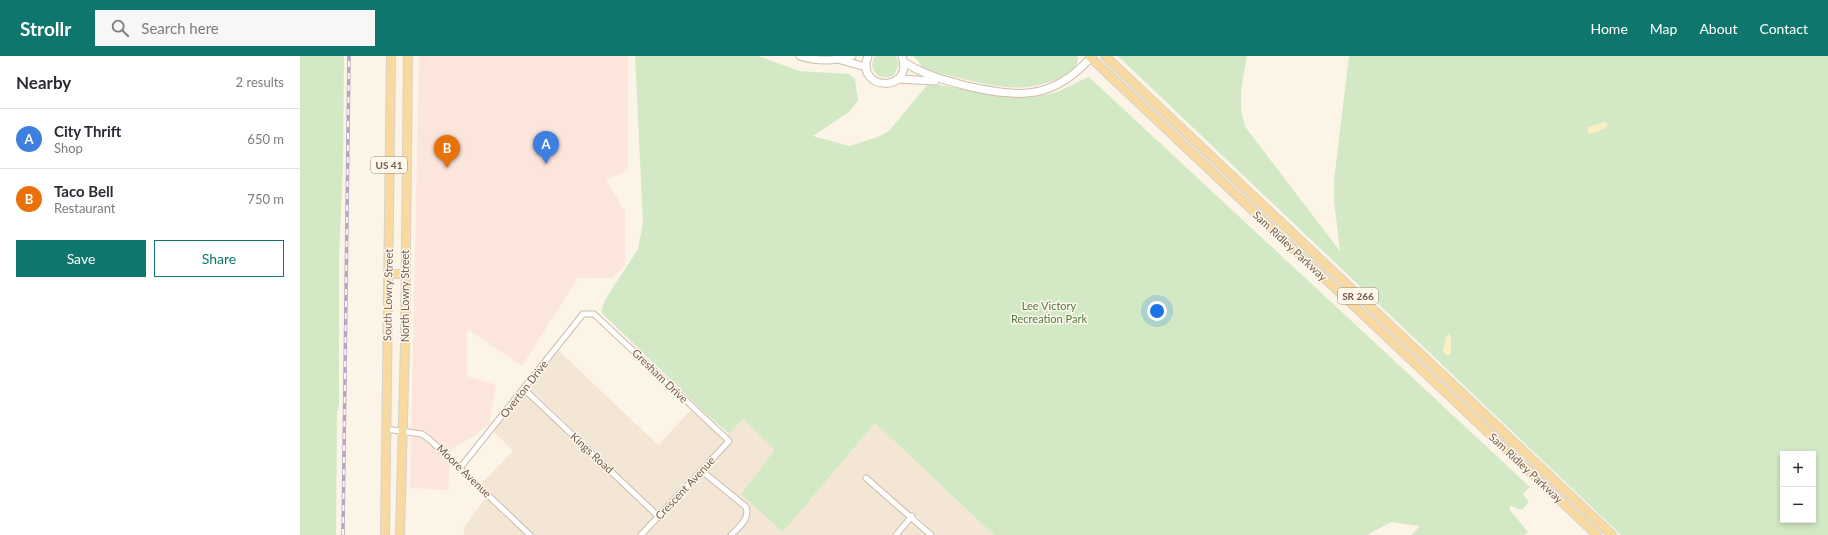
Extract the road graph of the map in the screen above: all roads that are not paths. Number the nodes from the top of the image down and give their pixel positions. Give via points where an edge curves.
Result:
1 (391, 56) edge
2 (408, 56) edge
3 (800, 56) edge
4 (852, 56) edge
5 (868, 56) edge
6 (1105, 56) edge
7 (1091, 57) edge
8 (840, 59) junction
9 (903, 59) edge
10 (866, 67) junction
11 (898, 79) junction
12 (944, 80) junction
13 (388, 274) junction
14 (405, 274) junction
15 (589, 313) joint
16 (524, 388) junction
17 (386, 428) junction
18 (403, 432) junction
19 (729, 441) joint
20 (460, 468) junction
21 (702, 471) junction
22 (866, 478) dead end
23 (659, 516) junction
24 (912, 516) junction
25 (385, 535) edge
26 (400, 535) edge
27 (530, 535) edge
28 (641, 535) edge
29 (731, 535) edge
30 (896, 535) edge
31 (931, 535) edge
32 (1597, 535) edge
33 (1612, 535) edge

1 - 13 main road, South Lowry Street / US 41
2 - 14 main road, North Lowry Street / US 41
3 - 8 street via 819,60
4 - 8 street
5 - 10 street
6 - 33 main road, Sam Ridley Parkway / SR 266
7 - 12 street via 1077,72 1054,86 1026,93 995,92
7 - 32 main road, Sam Ridley Parkway / SR 266
8 - 10 street
9 - 11 street via 902,74
9 - 12 street via 918,71
10 - 11 street via 870,76 880,83 892,83
11 - 12 street
13 - 14 main road
13 - 17 main road, South Lowry Street / US 41
14 - 18 main road, North Lowry Street / US 41
15 - 16 street, Overton Drive via 583,314
15 - 19 street, Gresham Drive via 605,323
16 - 20 street, Overton Drive
16 - 23 street, Kings Road
17 - 18 street, Moore Avenue
17 - 25 main road, South Lowry Street / US 41
18 - 20 street, Moore Avenue via 426,437
18 - 26 main road, North Lowry Street / US 41
19 - 21 street, Crescent Avenue
20 - 27 street, Moore Avenue
21 - 23 street, Crescent Avenue
21 - 29 street via 746,507 747,517
22 - 24 street
23 - 28 street, Crescent Avenue
24 - 30 street
24 - 31 street

